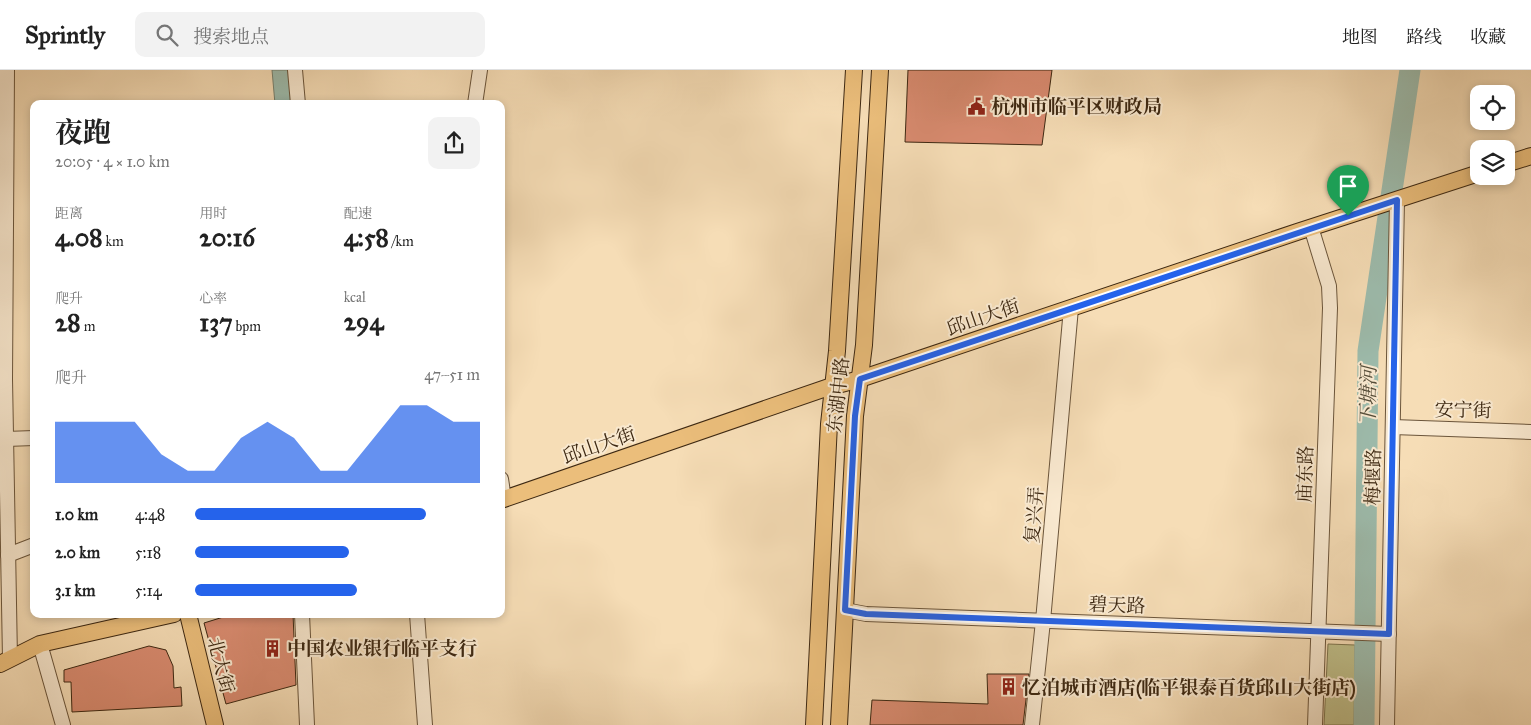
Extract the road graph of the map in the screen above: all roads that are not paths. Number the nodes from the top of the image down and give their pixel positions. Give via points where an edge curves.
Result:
1 (7, 70) edge
2 (295, 70) edge
3 (480, 70) edge
4 (854, 70) edge
5 (880, 70) edge
6 (298, 100) edge
7 (476, 100) edge
8 (1531, 156) edge
9 (1515, 161) edge
10 (1470, 176) edge
11 (1397, 200) junction
12 (3, 228) edge
13 (1311, 228) junction
14 (1071, 308) junction
15 (860, 379) junction
16 (823, 389) junction
17 (1393, 427) junction
18 (1531, 432) edge
19 (6, 438) junction
20 (30, 438) edge
21 (505, 499) edge
22 (30, 547) edge
23 (8, 555) junction
24 (845, 610) junction
25 (156, 618) edge
26 (189, 618) edge
27 (302, 618) edge
28 (417, 618) edge
29 (1043, 621) junction
30 (1324, 631) junction
31 (1389, 634) junction
32 (40, 644) junction
33 (5, 662) edge
34 (63, 725) edge
35 (216, 725) edge
36 (307, 725) edge
37 (425, 725) edge
38 (814, 725) edge
39 (839, 725) edge
40 (1032, 725) edge
41 (1315, 725) edge
42 (1387, 725) edge

1 - 12 street
2 - 6 street
3 - 7 street
4 - 16 main road, 东湖中路 via 837,351
5 - 15 main road, 东湖中路
8 - 9 main road
10 - 11 main road, 邱山大街
11 - 13 main road, 邱山大街
11 - 17 street, 梅堰路
12 - 19 street
13 - 14 main road, 邱山大街
13 - 30 street, 庙东路 via 1329,286 1330,308
14 - 15 main road, 邱山大街
14 - 29 street, 复兴弄
15 - 16 main road, 邱山大街
15 - 24 main road, 东湖中路 via 855,416
16 - 21 main road, 邱山大街
16 - 38 main road, 东湖中路 via 829,424
17 - 18 street, 安宁街
17 - 31 street, 梅堰路
19 - 20 street
19 - 23 street
22 - 23 street
23 - 33 street
24 - 29 street, 碧天路 via 866,614
24 - 39 main road, 东湖中路
25 - 32 main road
26 - 35 main road, 北大街
27 - 36 street
28 - 37 street
29 - 30 street, 碧天路
29 - 40 street, 复兴弄
30 - 31 street, 碧天路
30 - 41 street, 庙东路
31 - 42 street, 梅堰路
32 - 33 main road
32 - 34 street

